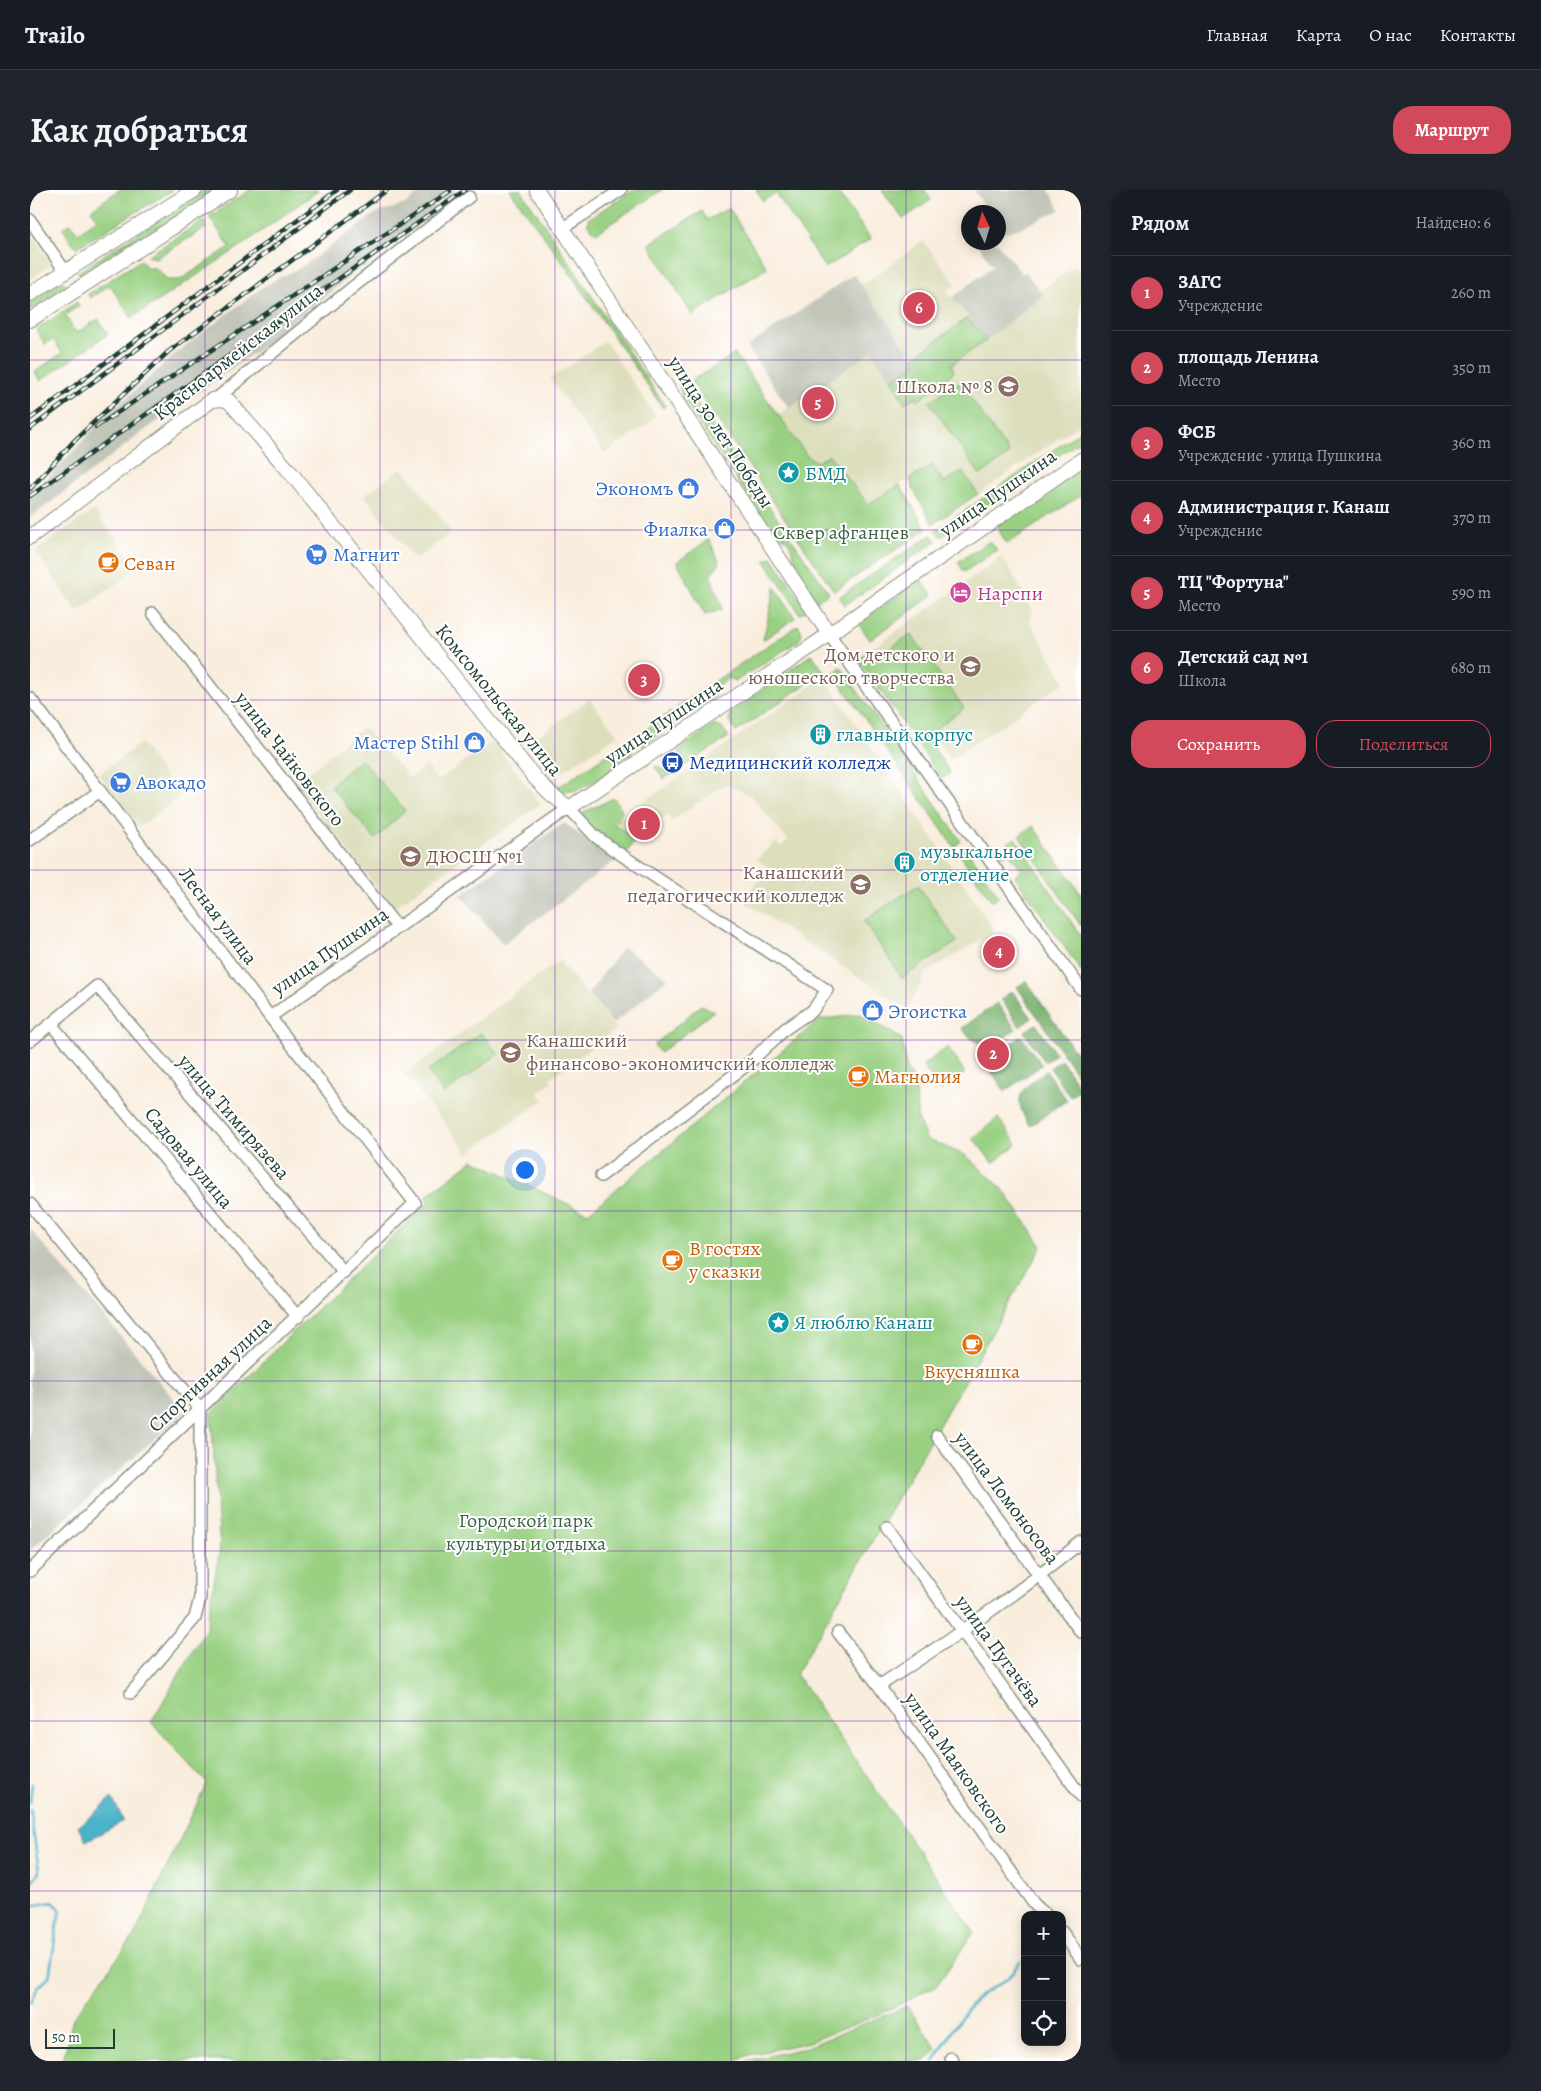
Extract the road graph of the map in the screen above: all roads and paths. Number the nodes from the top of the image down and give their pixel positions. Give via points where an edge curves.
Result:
1 (195, 190) edge
2 (230, 190) edge
3 (537, 190) edge
4 (621, 190) edge
5 (469, 197) dead end
6 (30, 220) edge
7 (563, 228) junction
8 (65, 271) junction
9 (77, 288) junction
10 (30, 294) edge
11 (30, 320) edge
12 (240, 380) junction
13 (216, 399) junction
14 (234, 406) junction
15 (1081, 460) edge
16 (30, 537) edge
17 (153, 613) dead end
18 (829, 634) junction
19 (30, 698) edge
20 (688, 730) joint
21 (100, 791) junction
22 (570, 808) junction
23 (30, 840) edge
24 (397, 927) junction
25 (1081, 989) edge
26 (270, 1018) junction
27 (51, 1024) junction
28 (30, 1041) edge
29 (601, 1176) dead end
30 (415, 1203) joint
31 (30, 1204) edge
32 (344, 1272) junction
33 (298, 1317) junction
34 (200, 1409) junction
35 (936, 1436) dead end
36 (887, 1528) dead end
37 (1081, 1542) edge
38 (30, 1571) edge
39 (1041, 1576) junction
40 (838, 1632) dead end
41 (962, 1632) junction
42 (1081, 1632) edge
43 (879, 1686) junction
44 (131, 1693) dead end
45 (1081, 1796) edge
46 (1042, 1911) edge
47 (1066, 1937) edge
48 (1081, 1958) edge

1 - 8 main road
2 - 9 main road
3 - 7 main road, улица 30 лет Победы
4 - 7 street
5 - 12 street, Красноармейская улица
6 - 8 street
7 - 18 main road, улица 30 лет Победы
8 - 9 main road
8 - 10 main road
9 - 11 main road
12 - 13 street, Красноармейская улица
12 - 14 street
13 - 14 main road, Комсомольская улица via 227,400
13 - 16 main road, Красноармейская улица
14 - 22 main road, Комсомольская улица via 535,778
15 - 18 main road, улица Пушкина
17 - 24 street, улица Чайковского
18 - 20 street, улица Пушкина
18 - 25 street, улица 30 лет Победы
19 - 21 street, Лесная улица
20 - 22 main road, улица Пушкина
21 - 23 street
21 - 26 street, Лесная улица
22 - 24 street, улица Пушкина
22 - 29 street, Комсомольская улица via 595,836 614,850 828,990 813,1010 786,1029 748,1064
24 - 26 street, улица Пушкина
26 - 30 street, Лесная улица
27 - 28 street
27 - 32 street, улица Тимирязева via 97,986
27 - 33 street, Садовая улица
30 - 32 street, Спортивная улица
31 - 34 street
32 - 33 street, Спортивная улица
33 - 34 street, Спортивная улица
34 - 38 street, Спортивная улица
34 - 44 street via 200,1598 195,1618
35 - 39 street, улица Ломоносова
36 - 41 street, улица Пугачёва
37 - 39 street
39 - 41 street
39 - 42 street, улица Ломоносова
40 - 43 street, улица Маяковского
41 - 43 street
41 - 45 street, улица Пугачёва
43 - 46 street, улица Маяковского
47 - 48 street

